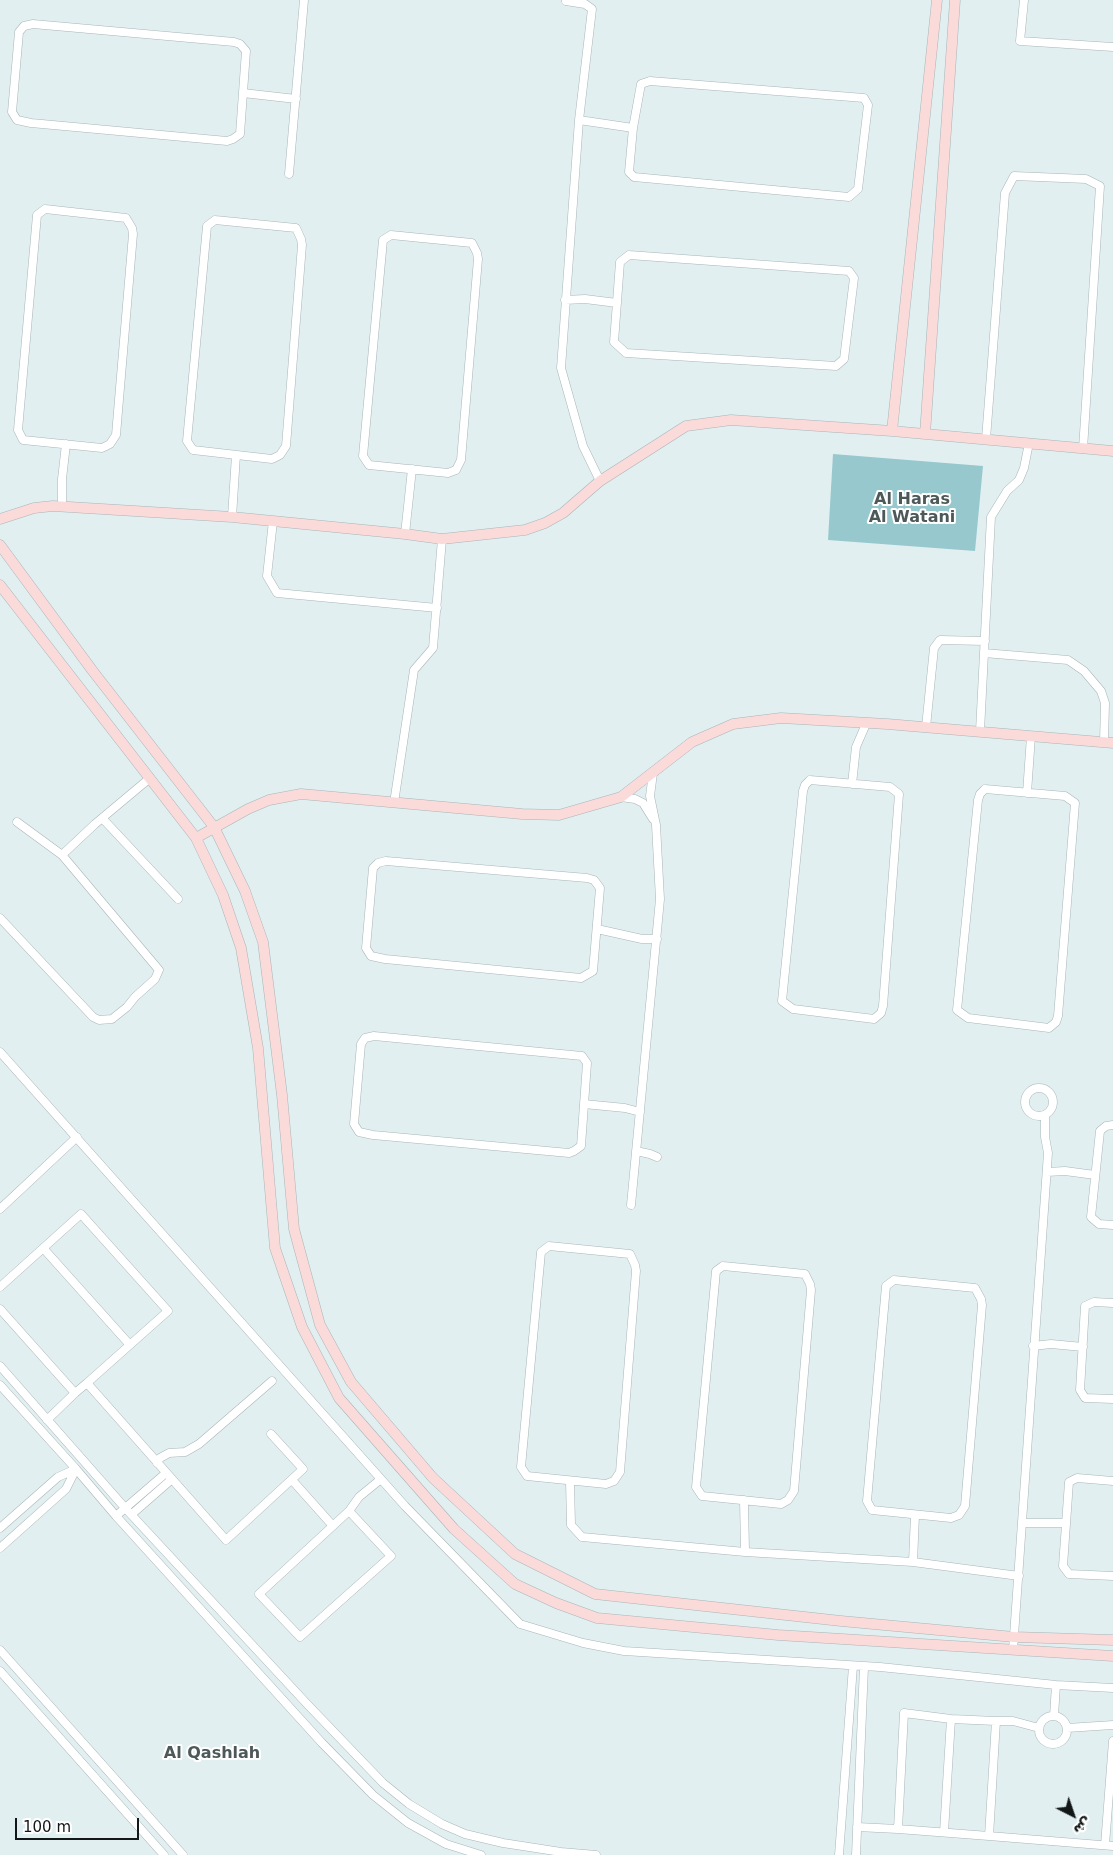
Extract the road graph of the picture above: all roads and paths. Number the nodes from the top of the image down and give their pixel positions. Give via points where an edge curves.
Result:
1 (304, 0) edge
2 (937, 0) edge
3 (956, 0) edge
4 (1024, 0) edge
5 (566, 2) dead end
6 (1113, 47) edge
7 (243, 93) junction
8 (296, 99) junction
9 (579, 120) junction
10 (633, 128) junction
11 (289, 174) dead end
12 (566, 300) junction
13 (617, 303) junction
14 (892, 431) junction
15 (925, 434) junction
16 (986, 440) junction
17 (66, 444) junction
18 (1029, 444) junction
19 (1083, 448) junction
20 (1113, 451) edge
21 (236, 455) junction
22 (412, 469) junction
23 (600, 481) junction
24 (62, 507) junction
25 (232, 517) junction
26 (0, 520) edge
27 (273, 521) junction
28 (406, 534) junction
29 (442, 539) junction
30 (0, 545) edge
31 (0, 585) edge
32 (437, 608) junction
33 (985, 641) junction
34 (984, 653) junction
35 (866, 724) junction
36 (926, 727) junction
37 (980, 732) junction
38 (1031, 736) junction
39 (1109, 742) edge
40 (652, 773) junction
41 (150, 778) junction
42 (852, 784) junction
43 (1027, 793) junction
44 (621, 797) junction
45 (394, 803) junction
46 (103, 819) junction
47 (17, 822) dead end
48 (656, 825) junction
49 (214, 828) junction
50 (196, 838) junction
51 (62, 855) junction
52 (178, 899) dead end
53 (0, 918) edge
54 (597, 929) junction
55 (656, 939) junction
56 (0, 1052) edge
57 (584, 1104) junction
58 (640, 1112) junction
59 (1045, 1115) dead end
60 (1113, 1125) edge
61 (77, 1137) junction
62 (636, 1151) junction
63 (657, 1157) dead end
64 (1047, 1172) junction
65 (1095, 1175) junction
66 (631, 1205) dead end
67 (0, 1209) edge
68 (1113, 1225) edge
69 (43, 1248) junction
70 (0, 1287) edge
71 (1113, 1303) edge
72 (0, 1309) edge
73 (130, 1345) junction
74 (1034, 1346) junction
75 (1083, 1347) junction
76 (0, 1366) edge
77 (272, 1380) dead end
78 (87, 1383) junction
79 (0, 1385) edge
80 (75, 1393) junction
81 (1113, 1399) edge
82 (48, 1420) junction
83 (271, 1434) dead end
84 (157, 1464) junction
85 (76, 1469) junction
86 (166, 1473) junction
87 (172, 1479) junction
88 (380, 1479) junction
89 (292, 1480) junction
90 (570, 1481) junction
91 (1113, 1481) edge
92 (744, 1500) junction
93 (129, 1511) junction
94 (349, 1511) junction
95 (915, 1514) junction
96 (116, 1516) junction
97 (1023, 1523) junction
98 (1066, 1523) junction
99 (333, 1526) junction
100 (0, 1528) edge
101 (0, 1548) edge
102 (745, 1552) junction
103 (913, 1562) junction
104 (1019, 1576) junction
105 (1113, 1576) edge
106 (1014, 1638) junction
107 (1113, 1640) edge
108 (0, 1650) edge
109 (1013, 1650) junction
110 (1113, 1656) edge
111 (853, 1666) junction
112 (864, 1667) junction
113 (0, 1672) edge
114 (1056, 1685) junction
115 (1113, 1688) edge
116 (1054, 1716) junction
117 (951, 1720) junction
118 (996, 1721) junction
119 (1113, 1726) edge
120 (1039, 1728) junction
121 (1067, 1728) junction
122 (1113, 1740) edge
123 (857, 1827) junction
124 (898, 1830) junction
125 (944, 1832) junction
126 (990, 1836) junction
127 (1109, 1845) edge
128 (164, 1855) edge
129 (184, 1855) edge
130 (481, 1855) edge
131 (596, 1855) edge
132 (839, 1855) edge
133 (856, 1855) edge

1 - 8 street
2 - 14 street
3 - 15 street
4 - 6 street via 1020,42
5 - 9 street via 592,8
7 - 7 street via 246,51 234,42 33,24 24,26 19,32 12,112 17,120 227,141 240,134
7 - 8 street
8 - 11 street
9 - 10 street
9 - 12 street
10 - 10 street via 641,84 650,81 864,98 868,105 858,190 849,197 634,177 629,172
12 - 13 street
12 - 23 street via 561,368 583,446
13 - 13 street via 620,262 629,255 849,271 854,278 844,359 836,366 626,353 614,342
14 - 15 street
14 - 23 street via 731,420 686,426
15 - 16 street
16 - 18 street
16 - 19 street via 1005,193 1014,176 1086,179 1100,186
17 - 17 street via 102,448 110,444 116,435 132,234 126,218 45,209 37,215 18,430 23,440
17 - 24 street
18 - 19 street
18 - 33 street via 1019,480 1007,491 992,517
19 - 20 street
21 - 21 street via 272,458 280,455 286,446 302,245 296,228 215,220 207,226 187,441 193,450
21 - 25 street
22 - 22 street via 448,473 456,470 461,460 478,259 472,243 390,234 383,240 363,456 369,465
22 - 28 street
23 - 29 street via 563,513 545,523 525,530
24 - 25 street
24 - 26 street via 34,508
25 - 27 street
27 - 28 street
27 - 32 street via 267,576 277,593
28 - 29 street
29 - 32 street
30 - 49 street
31 - 41 street
32 - 45 street via 433,648 414,670
33 - 34 street
33 - 36 street via 940,640 934,648
34 - 37 street
34 - 39 street via 1068,660 1084,671 1101,691
35 - 36 street
35 - 40 street via 781,718 733,724 692,742
35 - 42 street via 856,747
36 - 37 street
37 - 38 street
38 - 39 street
38 - 43 street
40 - 44 street
40 - 48 street via 650,796
41 - 46 street
41 - 50 street
42 - 42 street via 890,787 899,794 883,1006 874,1019 793,1009 782,1001 802,791 810,780
43 - 43 street via 1065,796 1074,803 1058,1016 1050,1028 968,1018 957,1010 978,800 986,789
44 - 45 street via 559,815
44 - 48 street via 636,798 643,803
45 - 49 street via 301,794 269,800
46 - 51 street
46 - 52 street
47 - 51 street
48 - 55 street via 660,899
49 - 50 street
49 - 106 street via 245,891 263,942 294,1229 320,1325 351,1382 433,1478 515,1554 595,1594
50 - 109 street via 224,895 241,948 258,1048 275,1248 302,1327 339,1398 454,1529 515,1584 598,1618 778,1635
51 - 53 street via 159,970 155,979 112,1019 99,1020 92,1017
54 - 54 street via 600,888 594,880 587,878 386,861 373,868 366,948 371,956 581,978 593,971
54 - 55 street
55 - 58 street
56 - 61 street
57 - 57 street via 588,1063 575,1054 374,1036 365,1038 361,1044 354,1124 358,1132 569,1153 581,1146
57 - 58 street
58 - 62 street
59 - 64 street
60 - 65 street via 1100,1131
61 - 67 street
61 - 88 street
62 - 63 street
62 - 66 street
64 - 65 street
64 - 74 street
65 - 68 street via 1091,1217 1099,1224
69 - 70 street
69 - 73 street
69 - 73 street via 81,1214 168,1311
71 - 75 street via 1094,1302 1085,1306
72 - 80 street
73 - 78 street
74 - 75 street
74 - 97 street
75 - 81 street via 1080,1390 1085,1398
76 - 82 street
77 - 84 street via 199,1444 184,1452 170,1453 160,1458
78 - 80 street
78 - 84 street
79 - 85 street
80 - 82 street
82 - 93 street
83 - 89 street via 303,1469
84 - 86 street
85 - 96 street
85 - 100 street via 58,1477
85 - 101 street via 66,1489
86 - 87 street
86 - 93 street
87 - 89 street via 226,1540
87 - 93 street
88 - 94 street
88 - 111 street via 520,1624 624,1651
89 - 99 street
90 - 90 street via 606,1484 614,1481 620,1472 636,1271 630,1254 549,1246 541,1252 522,1467 527,1476
90 - 102 street via 571,1525 582,1538
91 - 98 street via 1077,1478 1069,1482
92 - 92 street via 781,1504 794,1491 811,1290 805,1274 723,1266 716,1271 696,1487 702,1496
92 - 102 street
93 - 96 street
93 - 131 street via 356,1756 409,1804 465,1834 502,1843
94 - 99 street
94 - 99 street via 391,1556 300,1637 259,1594
95 - 95 street via 951,1518 959,1515 965,1506 982,1305 975,1288 894,1280 886,1286 867,1501 872,1510
95 - 103 street
96 - 130 street via 373,1796 408,1823 446,1844
97 - 98 street
97 - 104 street
98 - 105 street via 1063,1566 1069,1574
102 - 103 street
103 - 104 street
104 - 106 street
106 - 107 street
106 - 109 street
108 - 129 street
109 - 110 street
111 - 112 street
111 - 132 street
112 - 114 street
112 - 123 street
113 - 128 street
114 - 115 street
114 - 116 street
116 - 120 street via 1046,1718
116 - 121 street via 1063,1720
117 - 118 street
117 - 124 street via 904,1713
117 - 125 street
118 - 120 street via 1013,1721
118 - 126 street
119 - 121 street
120 - 121 street via 1041,1737 1053,1744 1065,1738
122 - 127 street
123 - 124 street
123 - 133 street
124 - 125 street
125 - 126 street
126 - 127 street

